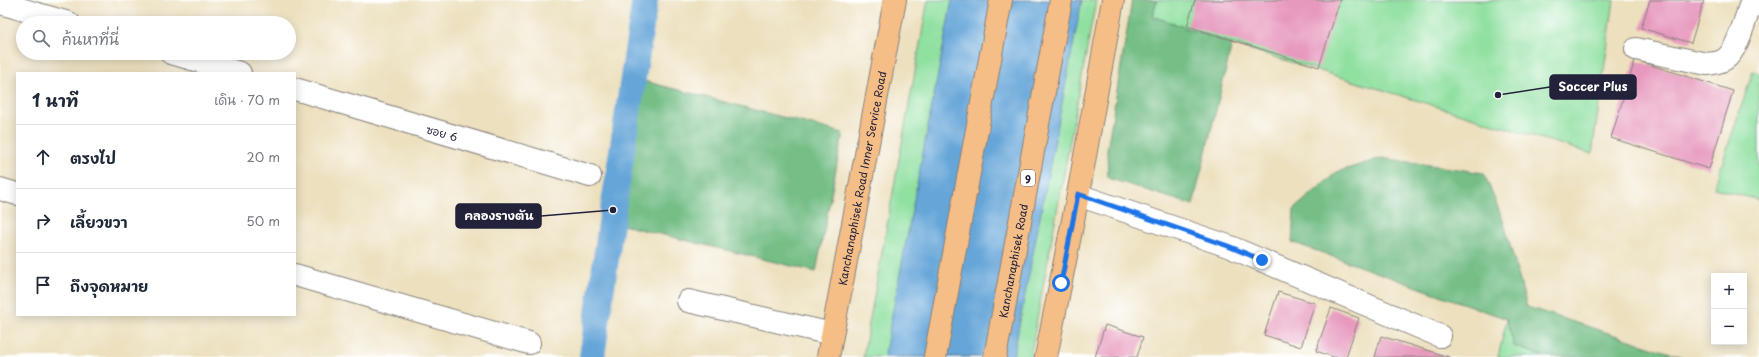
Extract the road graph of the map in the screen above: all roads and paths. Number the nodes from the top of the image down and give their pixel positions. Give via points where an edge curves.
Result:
1 (895, 0) edge
2 (1001, 0) edge
3 (1061, 0) edge
4 (1113, 0) edge
5 (1752, 0) edge
6 (0, 3) edge
7 (45, 16) edge
8 (1636, 49) dead end
9 (195, 60) edge
10 (237, 72) edge
11 (296, 89) edge
12 (590, 176) dead end
13 (0, 189) edge
14 (16, 194) edge
15 (1078, 194) junction
16 (296, 275) edge
17 (688, 301) dead end
18 (832, 334) junction
19 (1440, 336) dead end
20 (529, 343) dead end
21 (828, 357) edge
22 (935, 357) edge
23 (995, 357) edge
24 (1046, 357) edge

1 - 18 main road, Kanchanaphisek Road Inner Service Road
2 - 22 main road
3 - 23 main road, Kanchanaphisek Road / 9
4 - 15 main road
5 - 8 street via 1733,50 1726,59 1717,63 1707,64
6 - 7 street
9 - 10 street
11 - 12 street, ซอย 6
13 - 14 street
15 - 19 street via 1228,246
15 - 24 main road
16 - 20 street
17 - 18 street
18 - 21 main road, Kanchanaphisek Road Inner Service Road

